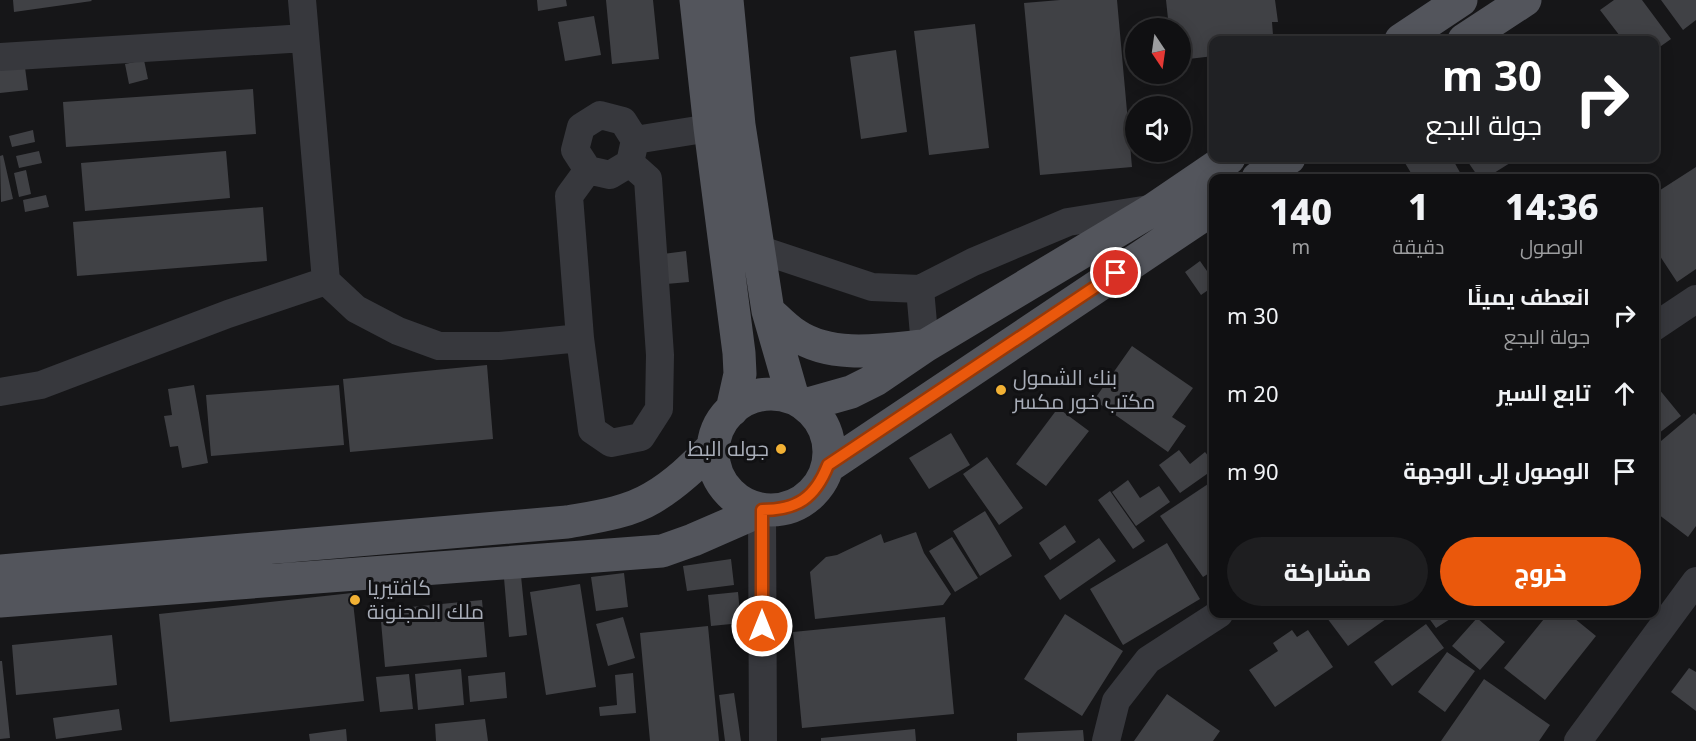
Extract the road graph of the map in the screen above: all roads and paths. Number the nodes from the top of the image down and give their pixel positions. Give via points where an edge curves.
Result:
1 (302, 0) edge
2 (696, 0) edge
3 (727, 0) edge
4 (1461, 0) edge
5 (1525, 0) edge
6 (1407, 36) edge
7 (1470, 36) edge
8 (305, 38) junction
9 (0, 57) edge
10 (710, 128) junction
11 (632, 152) junction
12 (1223, 162) edge
13 (1283, 162) edge
14 (588, 170) junction
15 (1264, 174) edge
16 (1154, 209) junction
17 (1209, 211) edge
18 (758, 249) junction
19 (326, 281) junction
20 (920, 289) junction
21 (1696, 299) edge
22 (768, 311) junction
23 (1659, 324) edge
24 (580, 338) junction
25 (925, 346) junction
26 (0, 392) edge
27 (799, 401) junction
28 (732, 410) junction
29 (713, 447) junction
30 (828, 465) junction
31 (762, 510) junction
32 (0, 571) edge
33 (1696, 580) edge
34 (0, 601) edge
35 (1213, 618) edge
36 (763, 741) edge
37 (1106, 741) edge
38 (1578, 741) edge

1 - 8 street
2 - 10 main road
3 - 18 main road via 739,125
4 - 6 main road
5 - 7 main road
8 - 9 street
8 - 19 street
10 - 11 street
10 - 28 main road via 739,353 740,374
11 - 14 street via 610,175
11 - 14 street via 623,120 600,115 581,127 575,150
11 - 24 street via 648,179 660,355 659,409 641,437 611,443 592,430
12 - 16 main road
13 - 15 main road
14 - 24 street via 569,196
16 - 20 street via 1068,222
16 - 25 main road
17 - 30 main road
18 - 20 street via 872,287
18 - 22 main road
19 - 24 street via 356,309 439,346
19 - 26 street via 41,385
20 - 25 street
21 - 23 street
22 - 25 main road via 796,336 823,347 862,352
22 - 27 main road
25 - 27 main road via 851,392
27 - 28 main road via 760,395
27 - 30 main road via 818,416 826,431
28 - 29 main road via 716,433
29 - 31 main road via 718,475 725,488 748,506
29 - 32 main road via 685,475 651,500 610,515 567,522
30 - 31 main road via 822,482 811,495 780,510
31 - 34 main road via 662,551
31 - 36 street
33 - 38 street
35 - 37 street via 1148,660 1116,701

